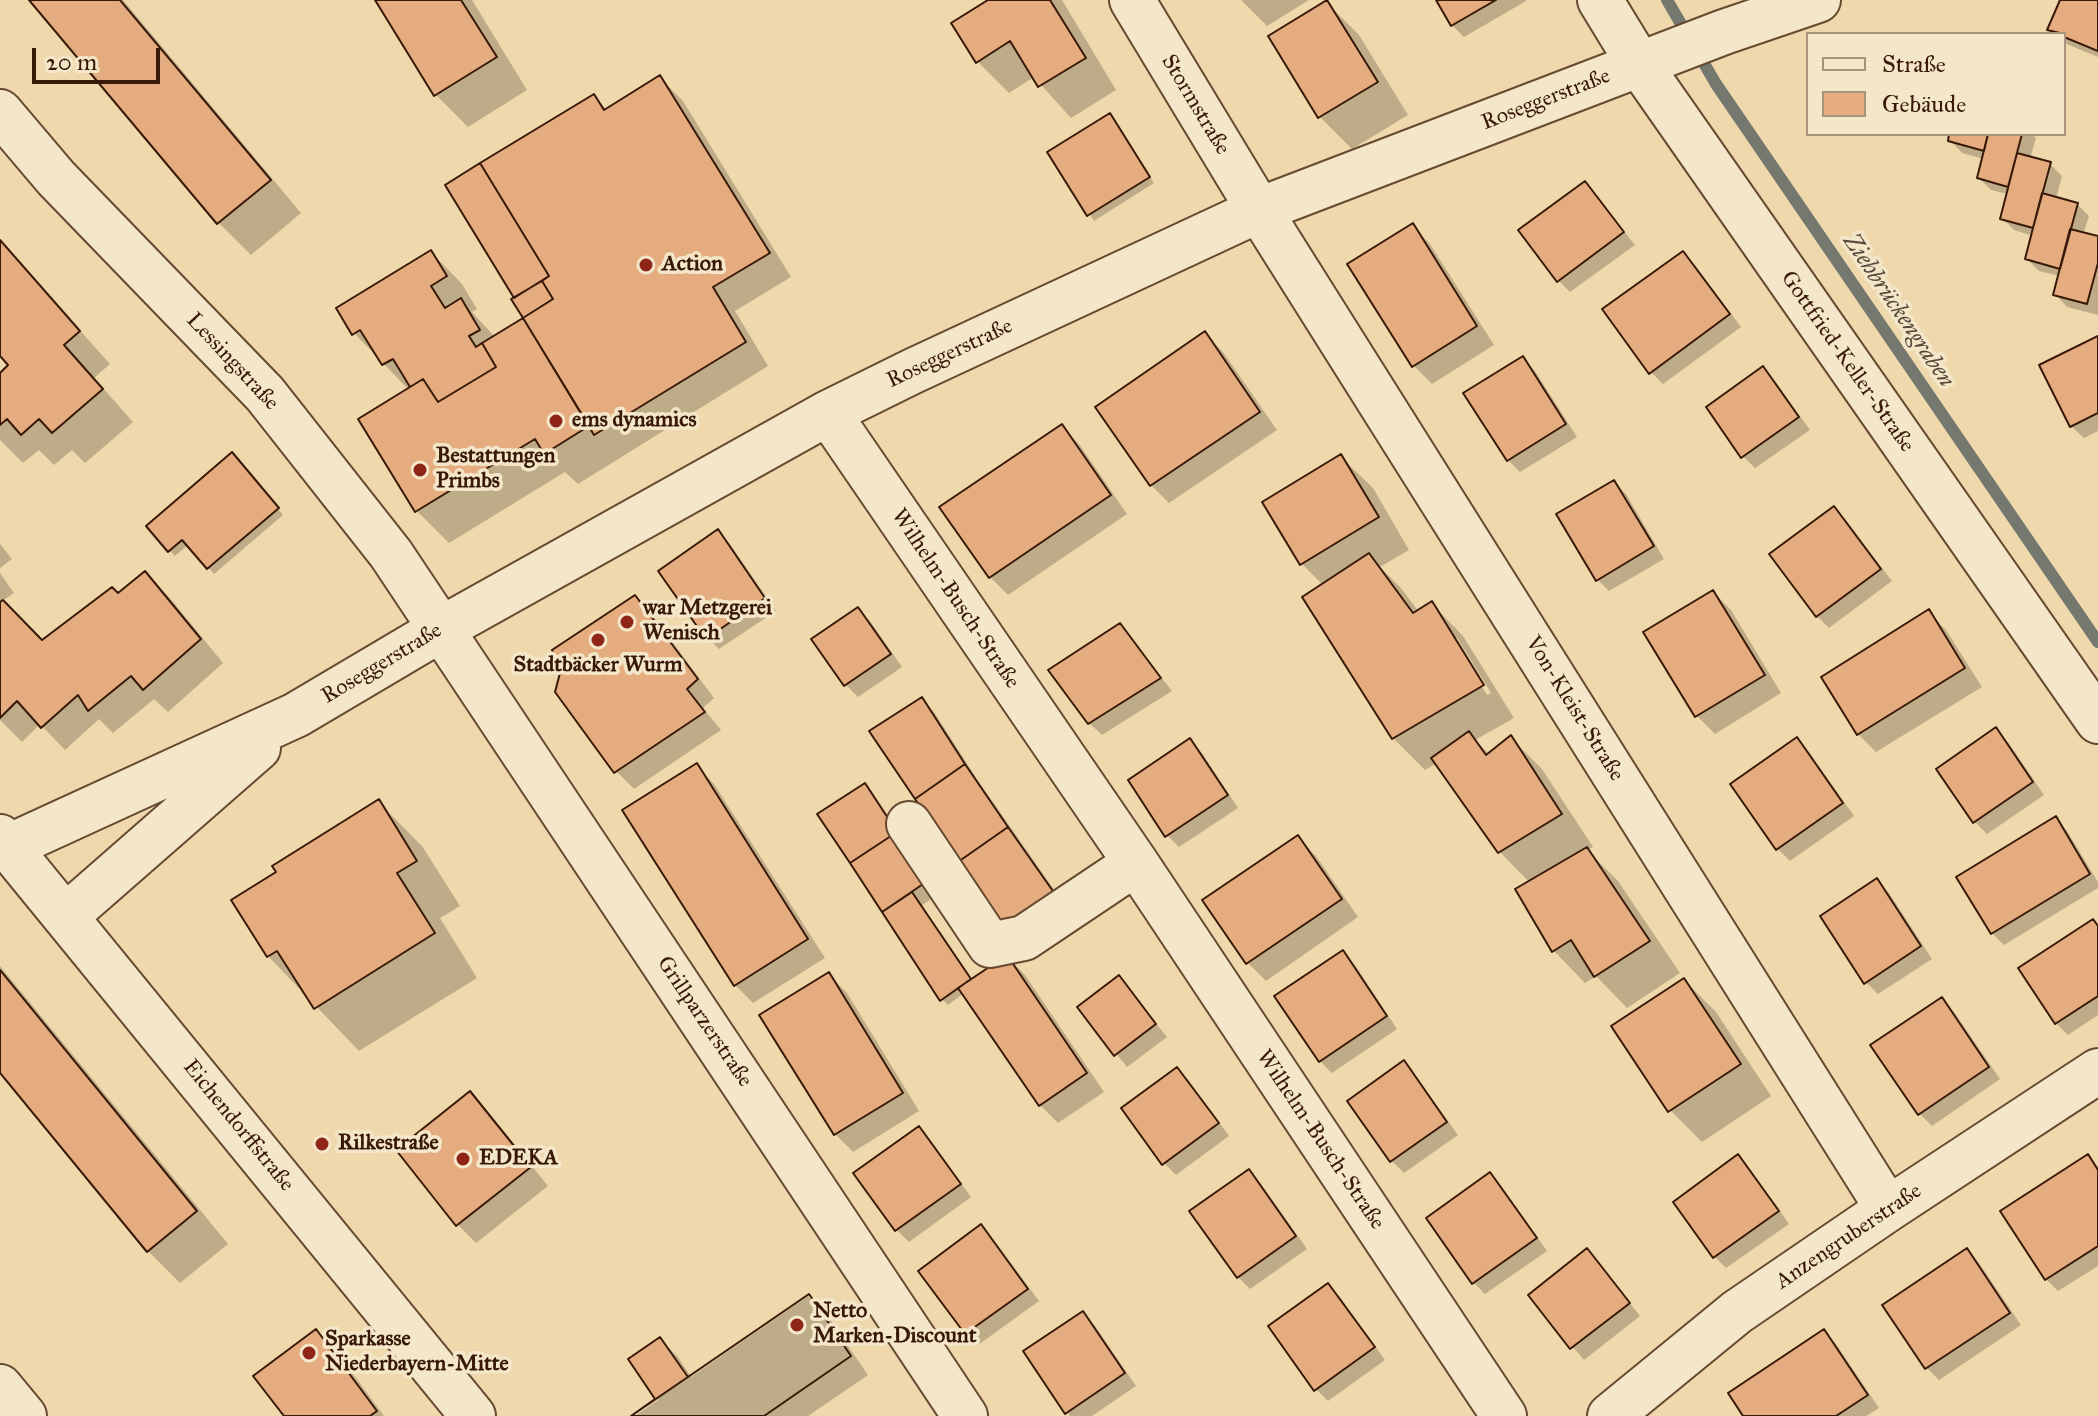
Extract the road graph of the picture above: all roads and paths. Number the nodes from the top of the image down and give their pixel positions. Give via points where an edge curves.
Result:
1 (1132, 0) edge
2 (1600, 0) edge
3 (1818, 0) edge
4 (1655, 58) junction
5 (0, 112) edge
6 (1259, 210) junction
7 (828, 413) junction
8 (443, 628) junction
9 (296, 715) junction
10 (2098, 721) edge
11 (909, 824) dead end
12 (4, 842) edge
13 (1136, 863) junction
14 (66, 916) junction
15 (2098, 1071) edge
16 (1888, 1209) junction
17 (0, 1387) edge
18 (24, 1416) edge
19 (473, 1416) edge
20 (965, 1416) edge
21 (1504, 1416) edge
22 (1610, 1416) edge

1 - 6 street, Stormstraße
2 - 4 street, Gottfried-Keller-Straße
3 - 4 street, Roseggerstraße
4 - 6 street, Roseggerstraße
4 - 10 street, Gottfried-Keller-Straße
5 - 8 street, Lessingstraße via 56,178 265,394
6 - 7 street, Roseggerstraße
6 - 16 street, Von-Kleist-Straße
7 - 8 street, Roseggerstraße
7 - 13 street, Wilhelm-Busch-Straße
8 - 9 street, Roseggerstraße
8 - 20 street, Grillparzerstraße
9 - 12 street, Roseggerstraße
9 - 14 street, Roseggerstraße
11 - 13 street via 990,945 1024,938
12 - 14 street, Eichendorffstraße
13 - 21 street, Wilhelm-Busch-Straße
14 - 19 street, Eichendorffstraße
15 - 16 street, Anzengruberstraße
16 - 22 street, Anzengruberstraße via 1737,1312
17 - 18 street

